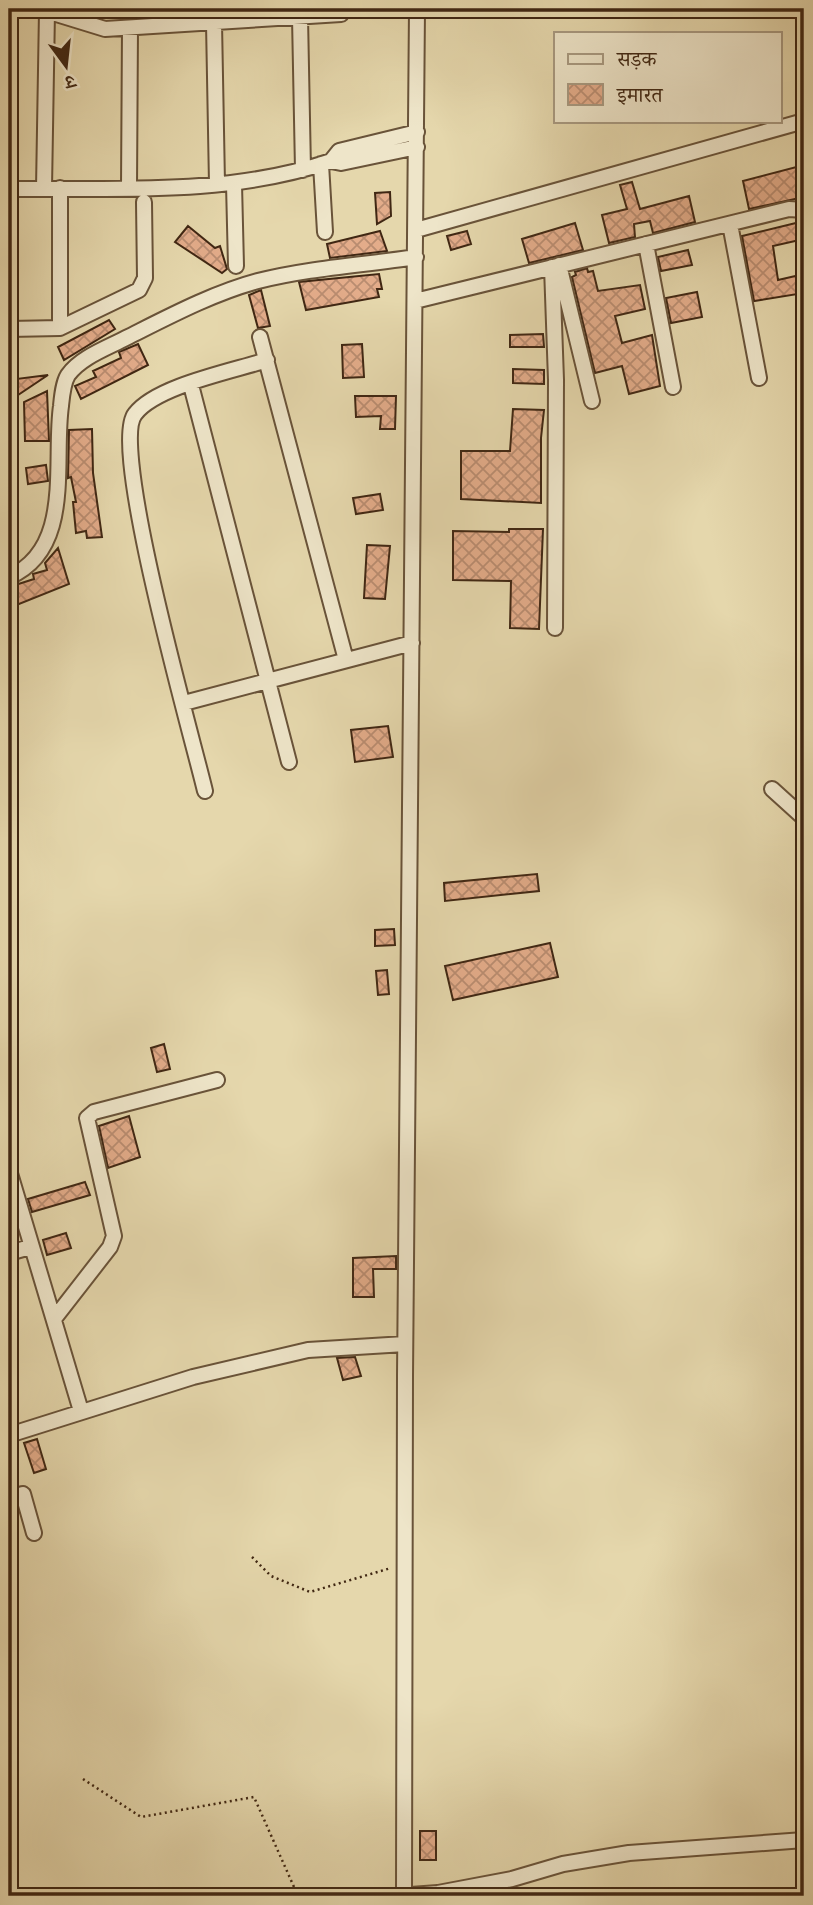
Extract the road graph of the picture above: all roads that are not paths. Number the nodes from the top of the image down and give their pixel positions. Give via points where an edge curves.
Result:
1 (416, 9) edge
2 (43, 10) edge
3 (341, 14) dead end
4 (300, 17) junction
5 (214, 23) junction
6 (130, 28) junction
7 (804, 121) edge
8 (417, 132) junction
9 (417, 147) junction
10 (373, 149) junction
11 (326, 162) junction
12 (303, 170) junction
13 (217, 184) junction
14 (234, 184) junction
15 (129, 187) junction
16 (44, 188) junction
17 (60, 188) junction
18 (9, 189) edge
19 (144, 202) dead end
20 (804, 210) edge
21 (730, 224) junction
22 (416, 230) junction
23 (325, 232) dead end
24 (646, 244) junction
25 (416, 257) junction
26 (236, 266) dead end
27 (555, 266) junction
28 (415, 301) junction
29 (9, 328) edge
30 (60, 328) junction
31 (260, 337) dead end
32 (267, 360) junction
33 (759, 378) dead end
34 (191, 385) junction
35 (673, 387) dead end
36 (592, 401) dead end
37 (9, 577) edge
38 (555, 628) dead end
39 (412, 643) junction
40 (346, 660) junction
41 (268, 681) junction
42 (184, 703) junction
43 (289, 762) dead end
44 (772, 789) dead end
45 (205, 791) dead end
46 (804, 818) edge
47 (217, 1080) dead end
48 (9, 1170) edge
49 (30, 1247) junction
50 (9, 1253) edge
51 (54, 1319) junction
52 (405, 1344) junction
53 (81, 1411) junction
54 (9, 1435) edge
55 (9, 1498) edge
56 (34, 1533) dead end
57 (804, 1840) edge
58 (401, 1896) edge

1 - 8 street
2 - 6 street via 99,27
2 - 16 street
3 - 4 street
4 - 5 street
4 - 12 street
5 - 6 street
5 - 13 street
6 - 15 street
7 - 22 street
8 - 9 street
8 - 10 street
9 - 10 street
9 - 22 street
10 - 11 street via 341,163
11 - 12 street
11 - 23 street
12 - 14 street
13 - 14 street
13 - 15 street
14 - 26 street
15 - 17 street
16 - 17 street
16 - 18 street
17 - 30 street
19 - 30 street via 143,284 122,301
20 - 21 street via 789,209
21 - 24 street
21 - 33 street
22 - 25 street
24 - 27 street
24 - 35 street
25 - 28 street
25 - 37 street via 257,282 87,358 67,376 63,391 57,499 49,540 22,572
27 - 28 street
27 - 36 street
27 - 38 street
28 - 39 street
29 - 30 street
31 - 32 street
32 - 34 street
32 - 40 street
34 - 41 street
34 - 42 street via 152,400 135,413 127,442 136,514
39 - 40 street
39 - 52 street
40 - 41 street
41 - 42 street
41 - 43 street
42 - 45 street
44 - 46 street
47 - 51 street via 94,1112 87,1118 114,1236
48 - 49 street
49 - 50 street
49 - 51 street
51 - 53 street
52 - 53 street via 308,1350 193,1377
52 - 58 street
53 - 54 street
55 - 56 street via 23,1494
57 - 58 street via 629,1853 438,1893

